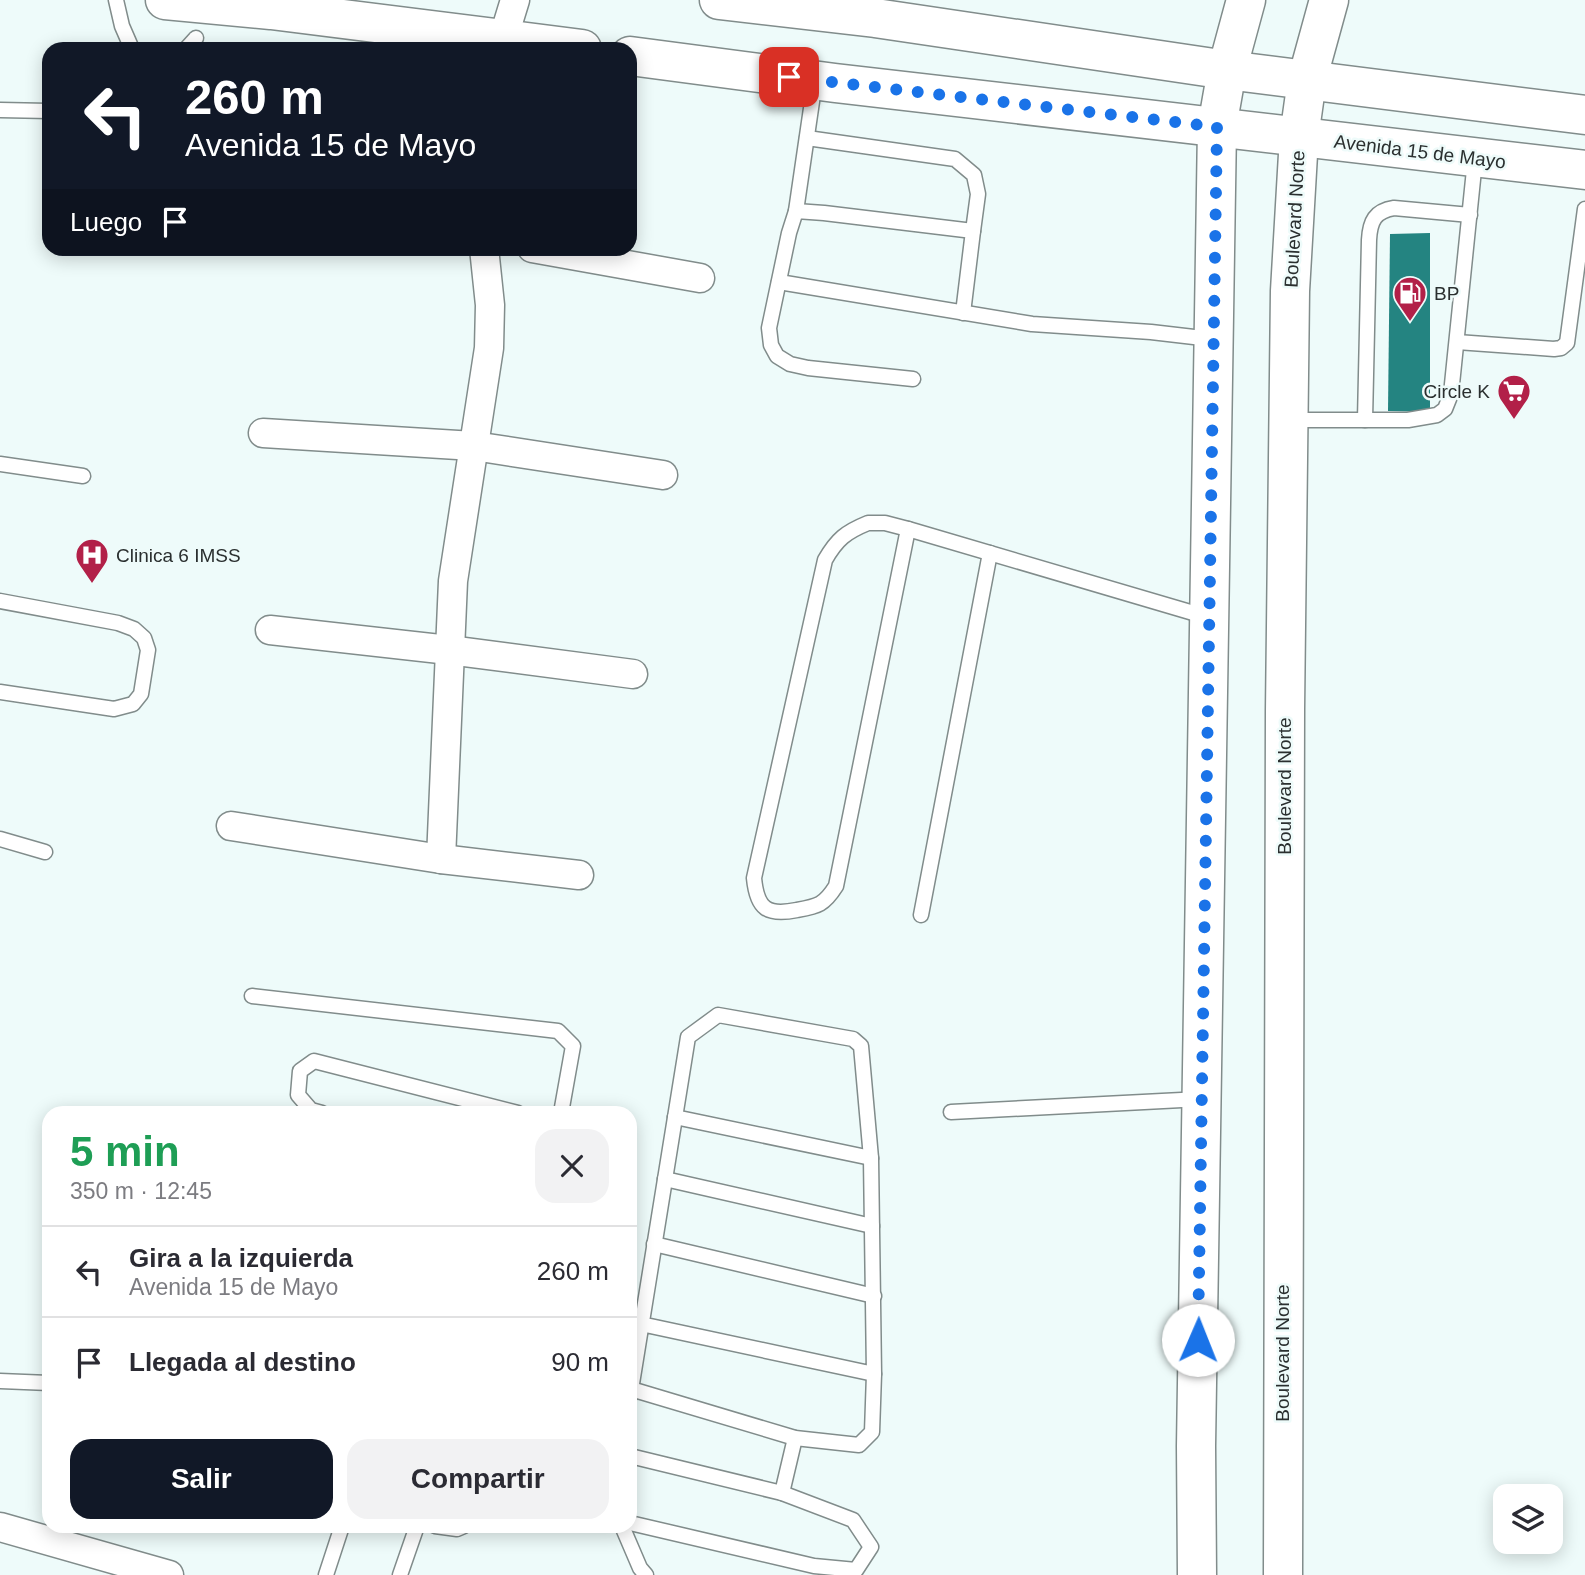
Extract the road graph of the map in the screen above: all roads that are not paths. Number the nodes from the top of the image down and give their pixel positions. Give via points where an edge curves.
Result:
1 (116, 0) edge
2 (165, 0) edge
3 (515, 0) edge
4 (719, 0) edge
5 (1246, 0) edge
6 (1329, 0) edge
7 (129, 42) edge
8 (494, 42) edge
9 (501, 42) edge
10 (637, 57) edge
11 (1227, 70) junction
12 (1307, 80) junction
13 (816, 81) junction
14 (0, 110) edge
15 (42, 111) edge
16 (1585, 115) edge
17 (1217, 127) junction
18 (1299, 137) junction
19 (807, 138) junction
20 (1476, 157) junction
21 (1585, 170) edge
22 (1585, 209) edge
23 (796, 211) junction
24 (1470, 215) junction
25 (973, 231) junction
26 (485, 256) edge
27 (578, 256) edge
28 (700, 278) dead end
29 (779, 282) junction
30 (963, 313) junction
31 (1212, 340) junction
32 (1457, 342) junction
33 (913, 379) dead end
34 (1287, 420) junction
35 (1365, 420) junction
36 (263, 433) dead end
37 (474, 446) junction
38 (0, 464) edge
39 (663, 475) dead end
40 (83, 476) dead end
41 (908, 529) junction
42 (990, 553) junction
43 (0, 601) edge
44 (1208, 618) junction
45 (270, 630) dead end
46 (449, 650) junction
47 (634, 674) dead end
48 (0, 692) edge
49 (231, 826) dead end
50 (0, 839) edge
51 (45, 852) dead end
52 (441, 859) junction
53 (579, 875) dead end
54 (921, 915) dead end
55 (252, 996) dead end
56 (1201, 1099) junction
57 (308, 1106) edge
58 (491, 1106) edge
59 (562, 1106) edge
60 (951, 1112) dead end
61 (675, 1117) junction
62 (872, 1158) junction
63 (665, 1179) junction
64 (872, 1226) junction
65 (654, 1244) junction
66 (874, 1296) junction
67 (641, 1324) junction
68 (637, 1350) edge
69 (874, 1374) junction
70 (0, 1381) edge
71 (42, 1383) edge
72 (637, 1391) edge
73 (795, 1438) junction
74 (637, 1458) edge
75 (782, 1493) junction
76 (637, 1525) edge
77 (0, 1527) edge
78 (340, 1533) edge
79 (415, 1533) edge
80 (625, 1533) edge
81 (169, 1575) edge
82 (326, 1575) edge
83 (400, 1575) edge
84 (646, 1575) edge
85 (1197, 1575) edge
86 (1283, 1575) edge

1 - 7 lane
2 - 8 main road via 271,10
3 - 9 street
4 - 11 main road
5 - 11 main road
6 - 12 main road, Boulevard Norte
10 - 13 main road, Avenida 15 de Mayo
11 - 12 main road
11 - 17 main road
12 - 16 main road
12 - 18 main road, Boulevard Norte
13 - 17 main road, Avenida 15 de Mayo
13 - 19 lane
14 - 15 lane
17 - 18 main road, Avenida 15 de Mayo
17 - 31 main road
18 - 20 main road, Avenida 15 de Mayo
18 - 34 main road, Boulevard Norte
19 - 23 lane
19 - 25 lane via 955,159 974,175 978,194
20 - 21 main road, Avenida 15 de Mayo
20 - 24 lane
22 - 32 lane via 1567,343 1554,349
23 - 25 lane
23 - 29 lane
24 - 32 lane
24 - 35 lane via 1394,208 1375,216 1369,240
25 - 30 lane
26 - 37 street via 489,348
27 - 28 street
29 - 30 lane
29 - 33 lane via 769,328 777,356 808,368
30 - 31 lane
31 - 44 main road
32 - 35 lane via 1445,409 1408,420
34 - 35 lane
34 - 86 main road, Boulevard Norte
36 - 37 street
37 - 39 street
37 - 46 street via 453,581
38 - 40 lane
41 - 41 lane via 868,523 836,541 825,559 754,878 755,892 768,911 778,914 820,906 836,886
41 - 42 lane
42 - 44 lane
42 - 54 lane
43 - 48 lane via 118,623 134,629 148,650 141,694 133,704 114,709
44 - 56 main road
45 - 46 street
46 - 47 street
46 - 52 street
49 - 52 street
50 - 51 lane
52 - 53 street
55 - 59 lane via 558,1031 573,1046
56 - 60 lane
56 - 85 main road
57 - 58 lane via 299,1095 300,1071 314,1061
61 - 62 lane
61 - 62 lane via 688,1037 718,1016 853,1039 862,1046
61 - 63 lane
62 - 64 lane
63 - 64 lane
63 - 65 lane
64 - 66 lane
65 - 66 lane
65 - 67 lane
66 - 69 lane
67 - 68 lane
67 - 69 lane
69 - 73 lane via 872,1432 859,1446
70 - 71 lane
72 - 73 lane
73 - 75 lane
74 - 75 lane
75 - 76 lane via 853,1520 871,1547 856,1570 814,1566
77 - 81 street
78 - 82 lane
79 - 83 lane
80 - 84 lane

